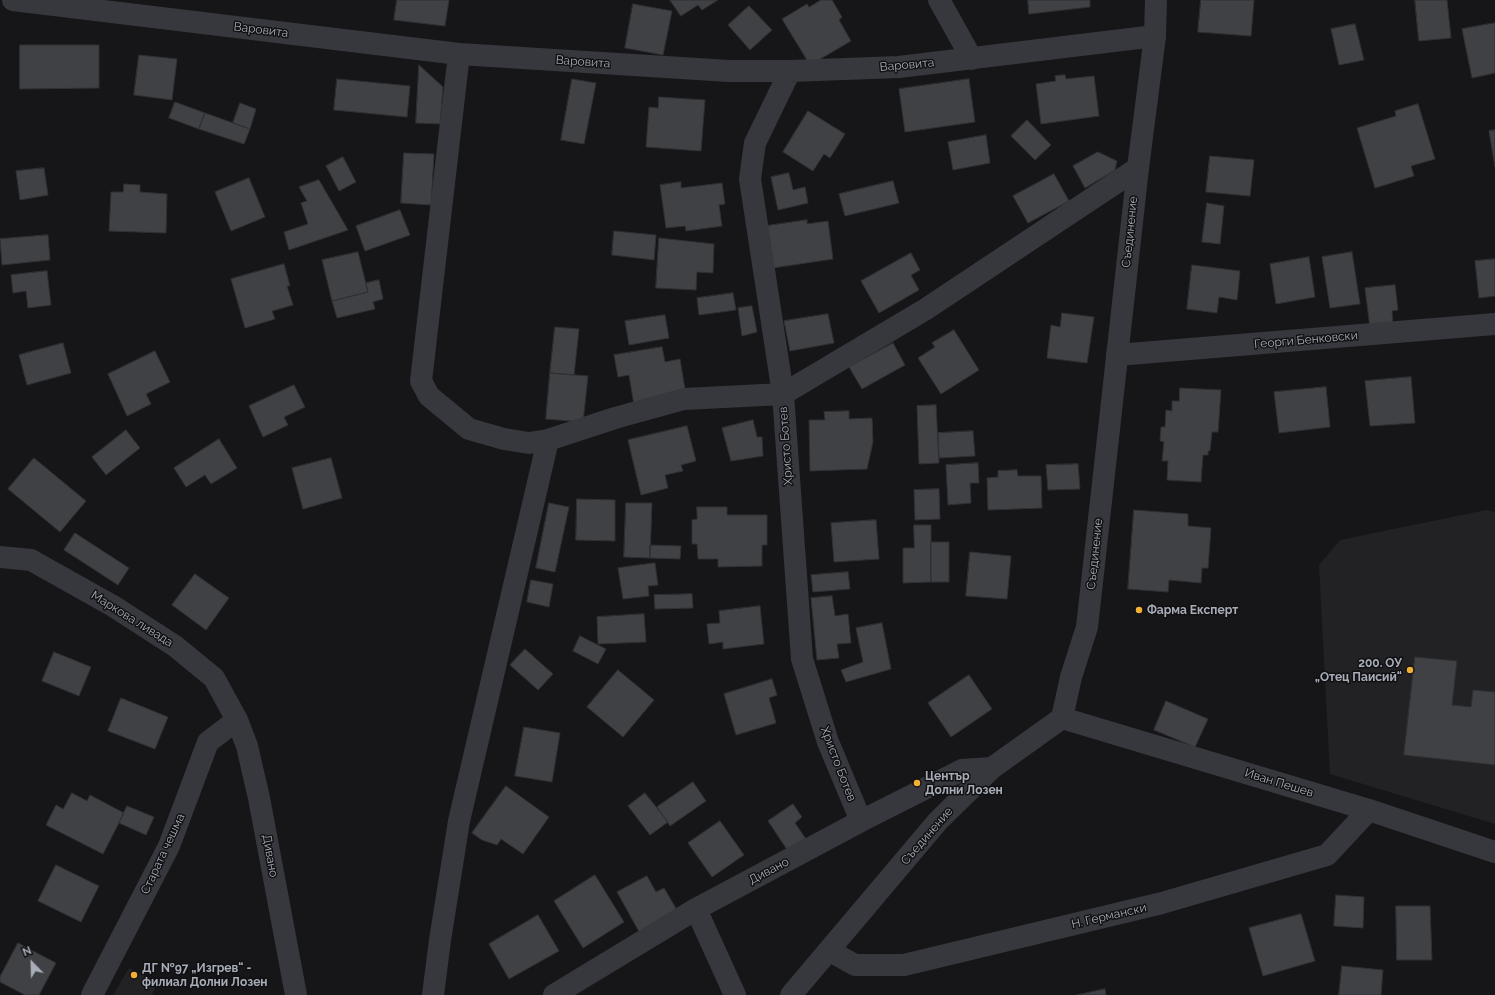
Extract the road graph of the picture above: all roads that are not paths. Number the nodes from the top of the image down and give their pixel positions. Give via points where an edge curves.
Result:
1 (13, 0) edge
2 (939, 0) edge
3 (1156, 0) edge
4 (1155, 36) junction
5 (459, 54) junction
6 (972, 59) junction
7 (790, 71) junction
8 (1138, 168) junction
9 (1495, 324) edge
10 (1117, 355) junction
11 (783, 394) junction
12 (548, 440) junction
13 (0, 558) edge
14 (1062, 718) junction
15 (237, 720) junction
16 (992, 768) junction
17 (1369, 810) junction
18 (861, 821) junction
19 (1495, 852) edge
20 (696, 910) junction
21 (830, 951) junction
22 (92, 995) edge
23 (296, 995) edge
24 (433, 995) edge
25 (554, 995) edge
26 (735, 995) edge
27 (791, 995) edge

1 - 5 street, Варовита
2 - 6 street
3 - 4 street, Съединение
4 - 6 street, Варовита
4 - 8 street, Съединение
5 - 7 street, Варовита via 729,71
5 - 12 street via 422,381 429,396 469,429 529,443
6 - 7 street, Варовита via 899,67
7 - 11 street, Христо Ботев via 755,143 750,179
8 - 10 street, Съединение
8 - 11 street via 926,309
9 - 10 street, Георги Бенковски
10 - 14 street, Съединение via 1087,627 1071,677
11 - 12 street via 684,399 614,418
11 - 18 street, Христо Ботев via 802,659 828,742
12 - 24 street via 458,821
13 - 15 street, Маркова ливада via 31,560 113,606 176,646 214,678
14 - 16 street, Съединение
14 - 17 street, Иван Пешев
15 - 22 street, Старата чешма via 208,742 169,846
15 - 23 street, Дивано via 247,746 260,798
16 - 18 street, Дивано via 962,770
16 - 21 street, Съединение via 938,821
17 - 19 street, Иван Пешев
17 - 21 street, Н. Германски via 1327,854 1162,903 904,965 855,965
18 - 20 street, Дивано
20 - 25 street, Дивано
20 - 26 street
21 - 27 street, Съединение

